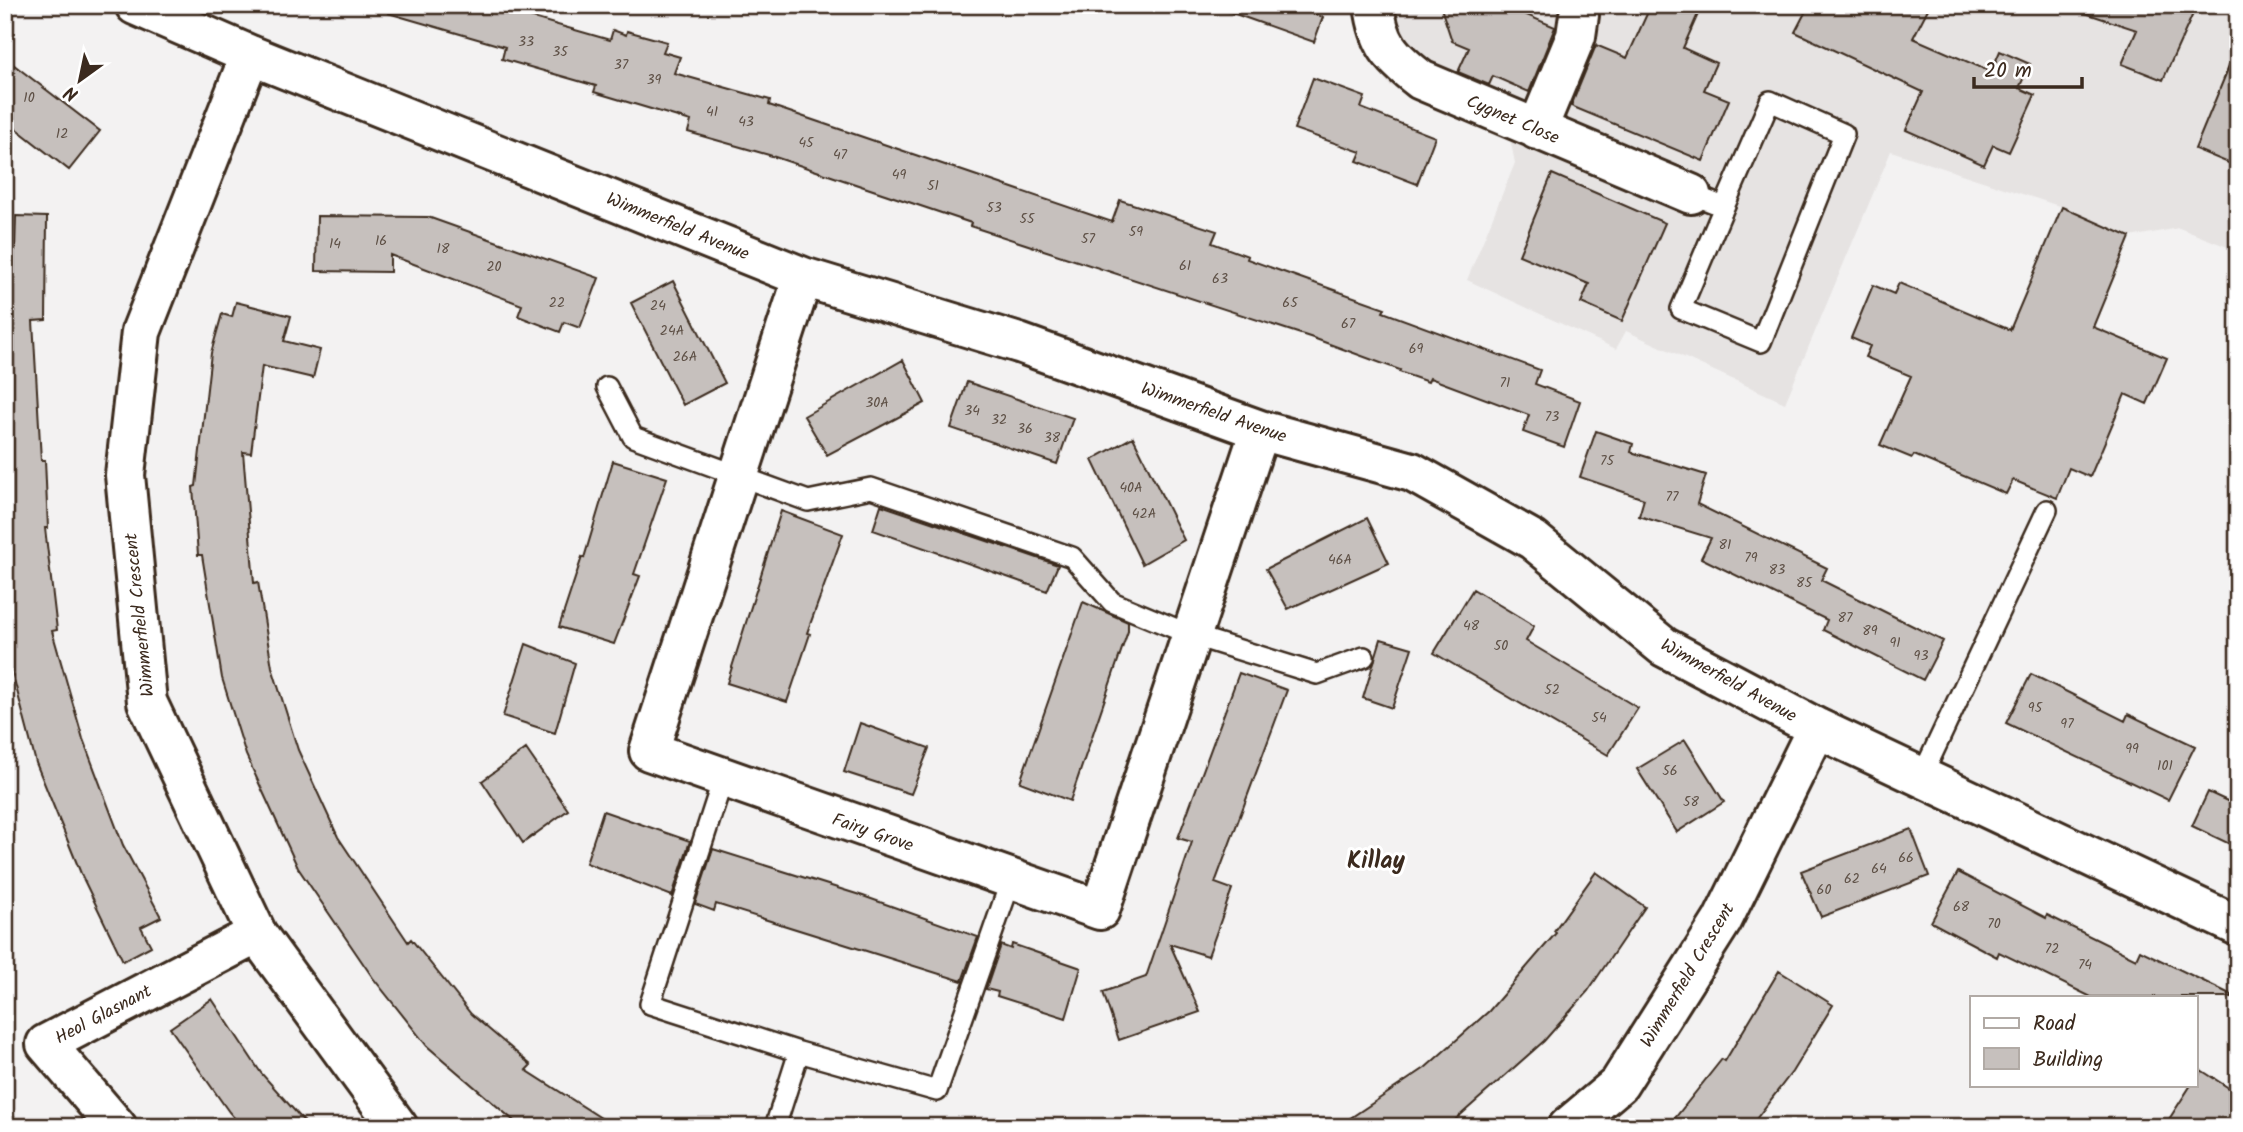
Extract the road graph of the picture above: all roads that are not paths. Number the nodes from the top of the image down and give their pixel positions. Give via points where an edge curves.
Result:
1 (135, 5) edge
2 (1374, 5) edge
3 (1579, 15) dead end
4 (250, 55) junction
5 (1537, 130) junction
6 (1707, 200) junction
7 (803, 276) junction
8 (607, 387) dead end
9 (1259, 430) junction
10 (739, 474) junction
11 (2047, 510) dead end
12 (1191, 635) junction
13 (1364, 657) dead end
14 (1816, 728) junction
15 (1921, 778) junction
16 (723, 779) junction
17 (1011, 880) junction
18 (2238, 926) edge
19 (257, 934) junction
20 (799, 1052) junction
21 (117, 1127) edge
22 (398, 1127) edge
23 (775, 1127) edge
24 (1568, 1127) edge

1 - 4 street, Wimmerfield Avenue
2 - 5 street, Cygnet Close via 1377,32 1393,59 1421,79
3 - 5 street via 1576,36
4 - 7 street, Wimmerfield Avenue
4 - 19 street, Wimmerfield Crescent via 141,332 125,475 147,702
5 - 6 street, Cygnet Close
6 - 6 lane via 1681,309 1761,342 1844,134 1770,101
7 - 9 street, Wimmerfield Avenue via 1019,343
7 - 10 street, Fairy Grove
8 - 10 lane via 633,438
9 - 12 street, Fairy Grove
9 - 14 street, Wimmerfield Avenue via 1412,472 1533,540 1664,647
10 - 12 lane via 808,501 871,488 1072,558 1112,601
10 - 16 street, Fairy Grove via 649,751
11 - 15 lane
12 - 13 lane via 1317,674
12 - 17 street, Fairy Grove via 1100,909
14 - 15 street, Wimmerfield Avenue
14 - 24 street, Wimmerfield Crescent via 1723,921 1619,1084
15 - 18 street, Wimmerfield Avenue
16 - 17 street, Fairy Grove
16 - 20 lane via 650,1004
17 - 20 lane via 937,1091
19 - 21 street, Heol Glasnant via 46,1044
19 - 22 street, Wimmerfield Crescent
20 - 23 lane

